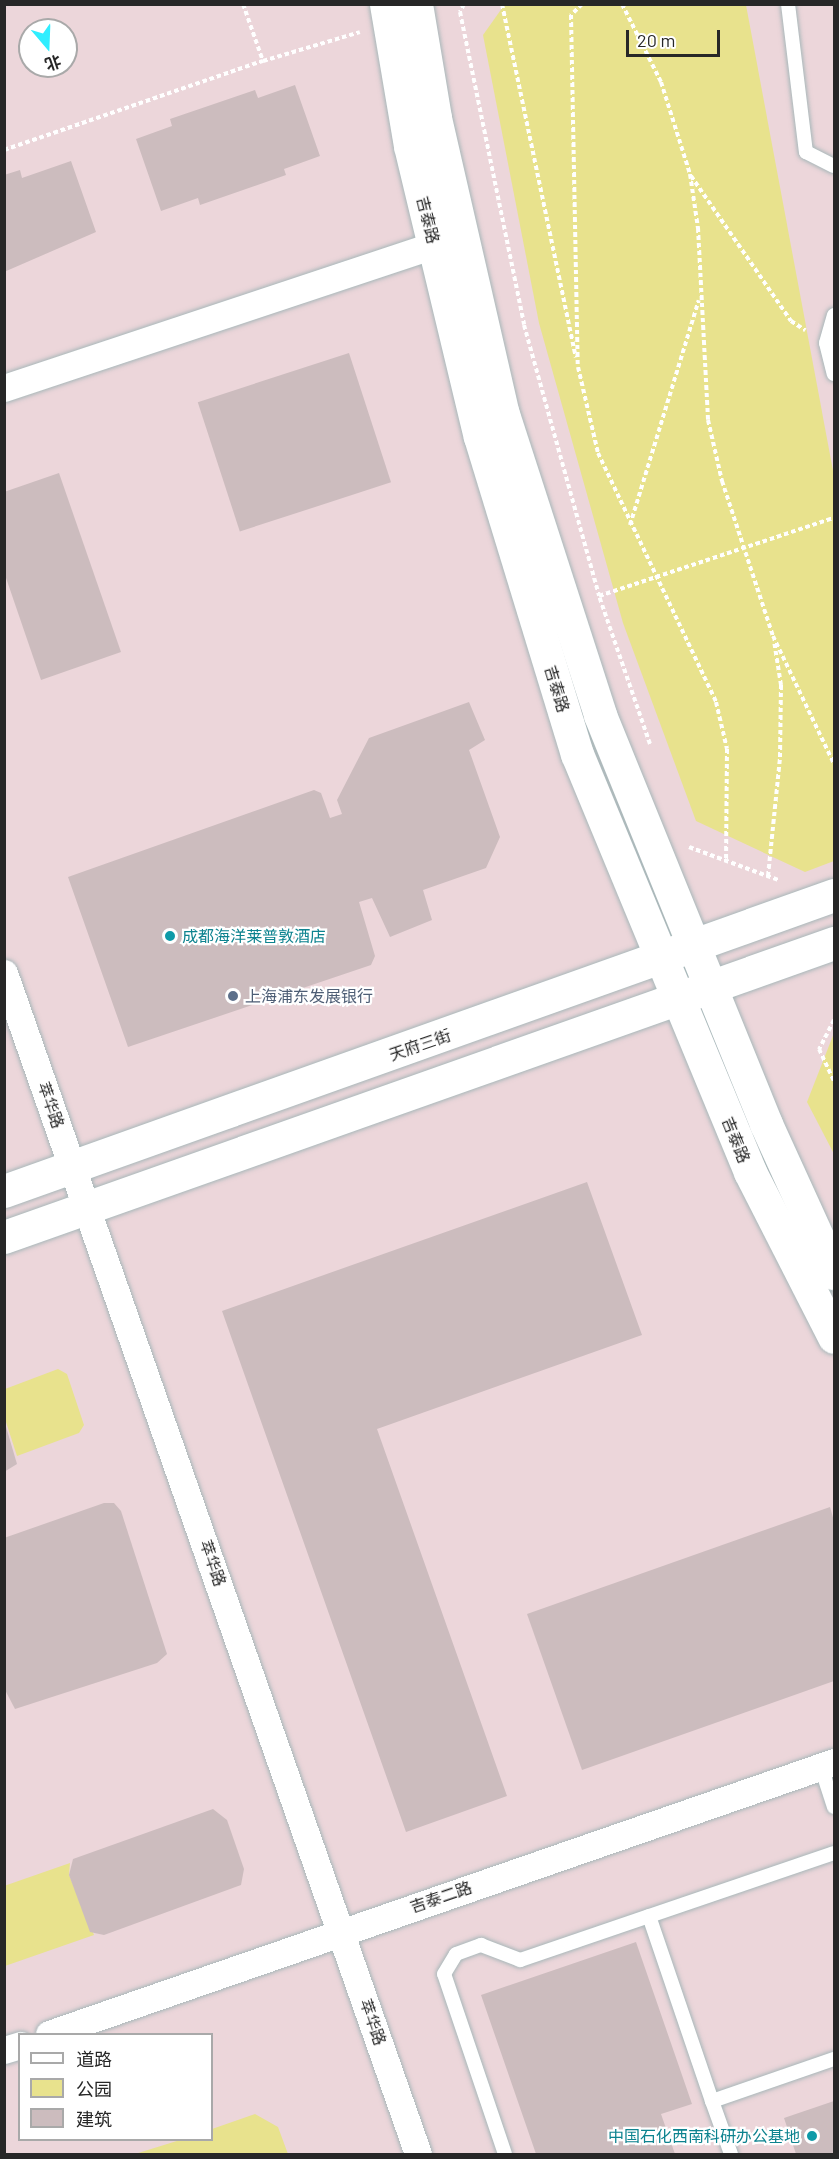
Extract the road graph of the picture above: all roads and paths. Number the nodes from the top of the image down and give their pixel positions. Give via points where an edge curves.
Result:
1 (243, 4) edge
2 (416, 4) edge
3 (464, 4) edge
4 (502, 4) edge
5 (582, 4) edge
6 (622, 4) edge
7 (789, 4) edge
8 (388, 14) edge
9 (263, 61) junction
10 (4, 150) edge
11 (834, 166) edge
12 (690, 174) junction
13 (448, 241) junction
14 (700, 294) junction
15 (834, 315) edge
16 (826, 343) junction
17 (578, 367) junction
18 (834, 374) edge
19 (4, 388) edge
20 (834, 519) edge
21 (630, 526) junction
22 (741, 549) junction
23 (653, 578) junction
24 (599, 596) junction
25 (773, 636) junction
26 (653, 754) dead end
27 (834, 764) edge
28 (684, 845) dead end
29 (726, 861) junction
30 (768, 876) junction
31 (787, 883) dead end
32 (834, 896) edge
33 (834, 943) edge
34 (696, 948) junction
35 (662, 960) junction
36 (4, 973) edge
37 (712, 988) junction
38 (679, 1000) junction
39 (834, 1020) edge
40 (834, 1081) edge
41 (73, 1167) junction
42 (4, 1191) edge
43 (88, 1207) junction
44 (4, 1237) edge
45 (834, 1273) edge
46 (834, 1337) edge
47 (828, 1764) edge
48 (834, 1807) edge
49 (834, 1853) edge
50 (649, 1916) junction
51 (343, 1931) junction
52 (52, 2033) edge
53 (834, 2060) edge
54 (712, 2101) junction
55 (418, 2154) edge
56 (505, 2154) edge
57 (731, 2154) edge

1 - 9 path
2 - 13 street, 吉泰路
3 - 24 path via 460,12 524,326
4 - 17 path
5 - 17 path via 571,15
6 - 12 path via 661,82
7 - 11 lane via 806,152
8 - 9 path
8 - 13 street, 吉泰路
9 - 10 path
12 - 14 path
12 - 16 path via 790,321
13 - 19 street
13 - 34 street, 吉泰路 via 600,715
13 - 35 street, 吉泰路 via 480,437 577,754
14 - 21 path
14 - 22 path via 708,420
15 - 16 lane
16 - 18 lane
17 - 21 path via 598,453
20 - 22 path
21 - 23 path
22 - 23 path
22 - 25 path
23 - 24 path
23 - 29 path via 697,656 716,702 727,748
24 - 26 path
25 - 27 path
25 - 30 path via 781,685 780,757
28 - 29 path
29 - 30 path
30 - 31 path
32 - 34 street, 天府三街
33 - 37 street
34 - 35 street, 天府三街
34 - 37 street, 吉泰路
35 - 38 street, 吉泰路
35 - 41 street, 天府三街
36 - 41 street, 萃华路
37 - 38 street
37 - 45 street, 吉泰路
38 - 43 street
38 - 46 street, 吉泰路 via 750,1172
39 - 40 path via 819,1049
41 - 42 street, 天府三街
41 - 43 street, 萃华路
43 - 44 street
43 - 51 street, 萃华路
47 - 48 lane
47 - 51 street, 吉泰二路
49 - 50 lane
50 - 54 lane
50 - 56 lane via 520,1960 481,1946 456,1954 452,1960 444,1974
51 - 52 street, 吉泰二路
51 - 55 street, 萃华路
53 - 54 lane
54 - 57 lane

